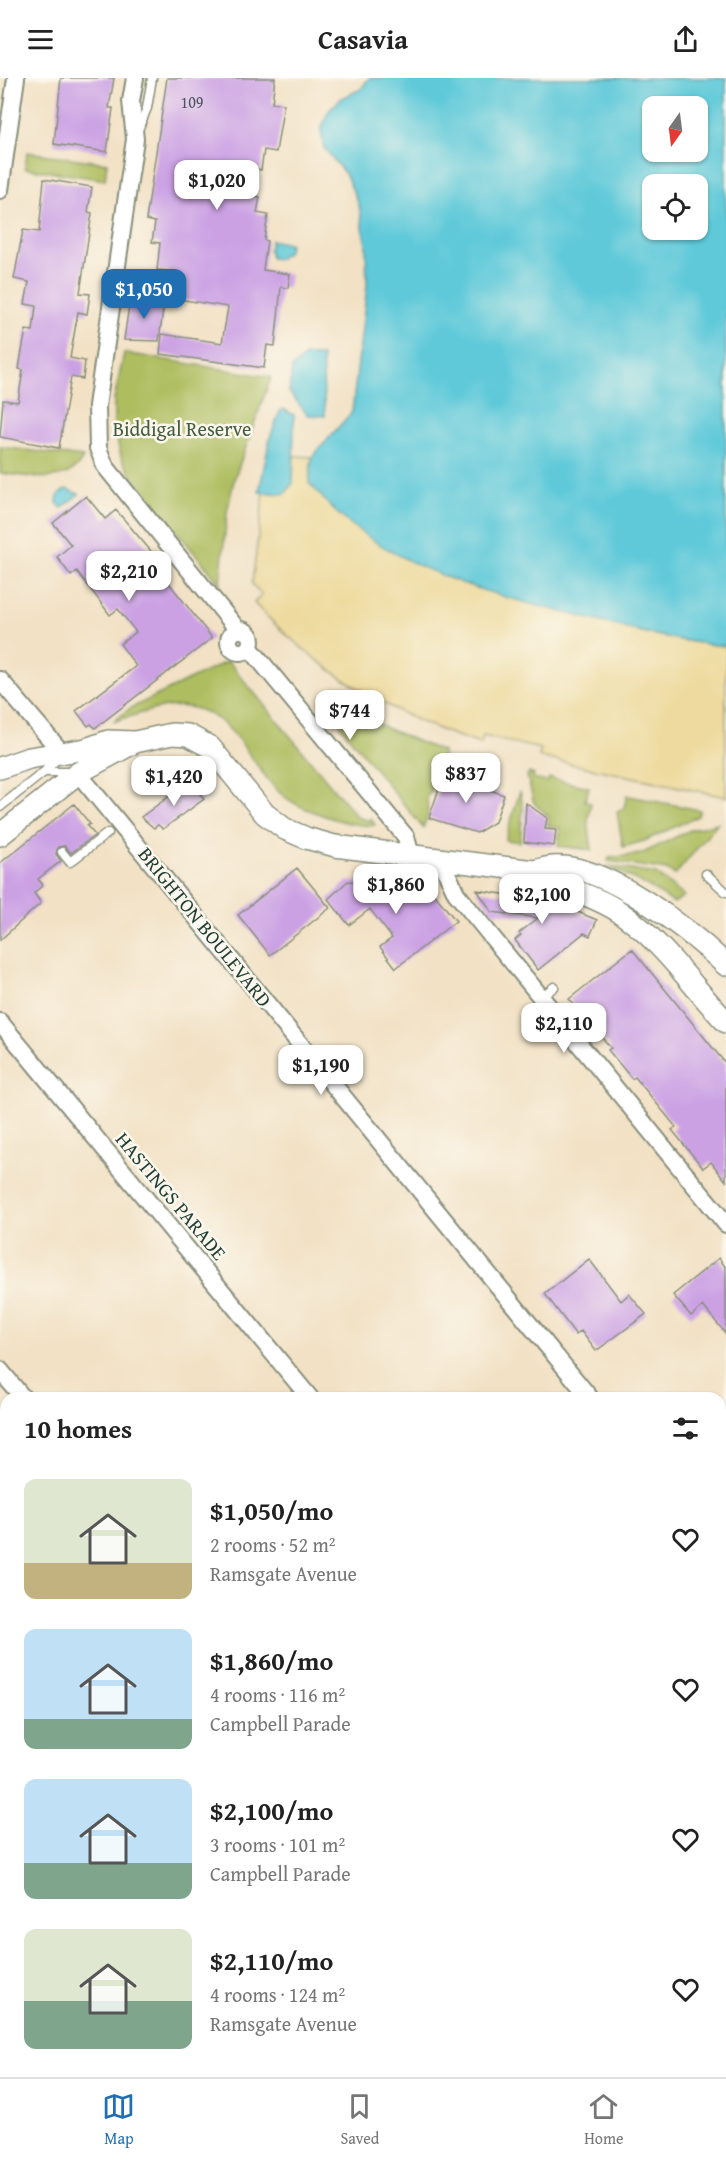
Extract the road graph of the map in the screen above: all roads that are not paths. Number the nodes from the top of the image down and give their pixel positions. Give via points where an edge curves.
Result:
1 (16, 78) edge
2 (135, 78) edge
3 (152, 78) edge
4 (135, 139) junction
5 (2, 157) edge
6 (0, 190) edge
7 (0, 680) edge
8 (135, 742) junction
9 (62, 753) junction
10 (0, 768) edge
11 (44, 772) junction
12 (78, 772) junction
13 (0, 807) edge
14 (108, 833) dead end
15 (0, 835) edge
16 (62, 852) dead end
17 (411, 856) junction
18 (441, 860) junction
19 (534, 871) junction
20 (706, 874) dead end
21 (726, 892) edge
22 (726, 966) edge
23 (554, 987) dead end
24 (540, 998) junction
25 (0, 1022) edge
26 (726, 1022) edge
27 (726, 1224) edge
28 (0, 1370) edge
29 (18, 1392) edge
30 (305, 1392) edge
31 (585, 1392) edge

1 - 5 street
2 - 4 street
3 - 4 lane via 147,108
4 - 17 street via 97,406 98,448 114,479 238,630 231,636 231,646 241,652 249,647 406,837
5 - 6 street
7 - 9 street, BRIGHTON BOULEVARD
8 - 9 street via 108,741
8 - 12 street
8 - 17 street via 172,734 194,736 210,747 253,802 285,829 335,846
9 - 10 street via 28,758
9 - 11 lane
9 - 12 street, BRIGHTON BOULEVARD
11 - 12 lane
11 - 13 lane
12 - 15 street
12 - 31 street, BRIGHTON BOULEVARD
14 - 16 lane via 70,862
17 - 18 street
18 - 19 street
18 - 24 street via 456,893
19 - 22 street via 553,866 609,881 673,919
19 - 26 street via 601,901 642,929
20 - 21 lane
23 - 24 lane
24 - 27 street
25 - 30 street, HASTINGS PARADE
28 - 29 street

